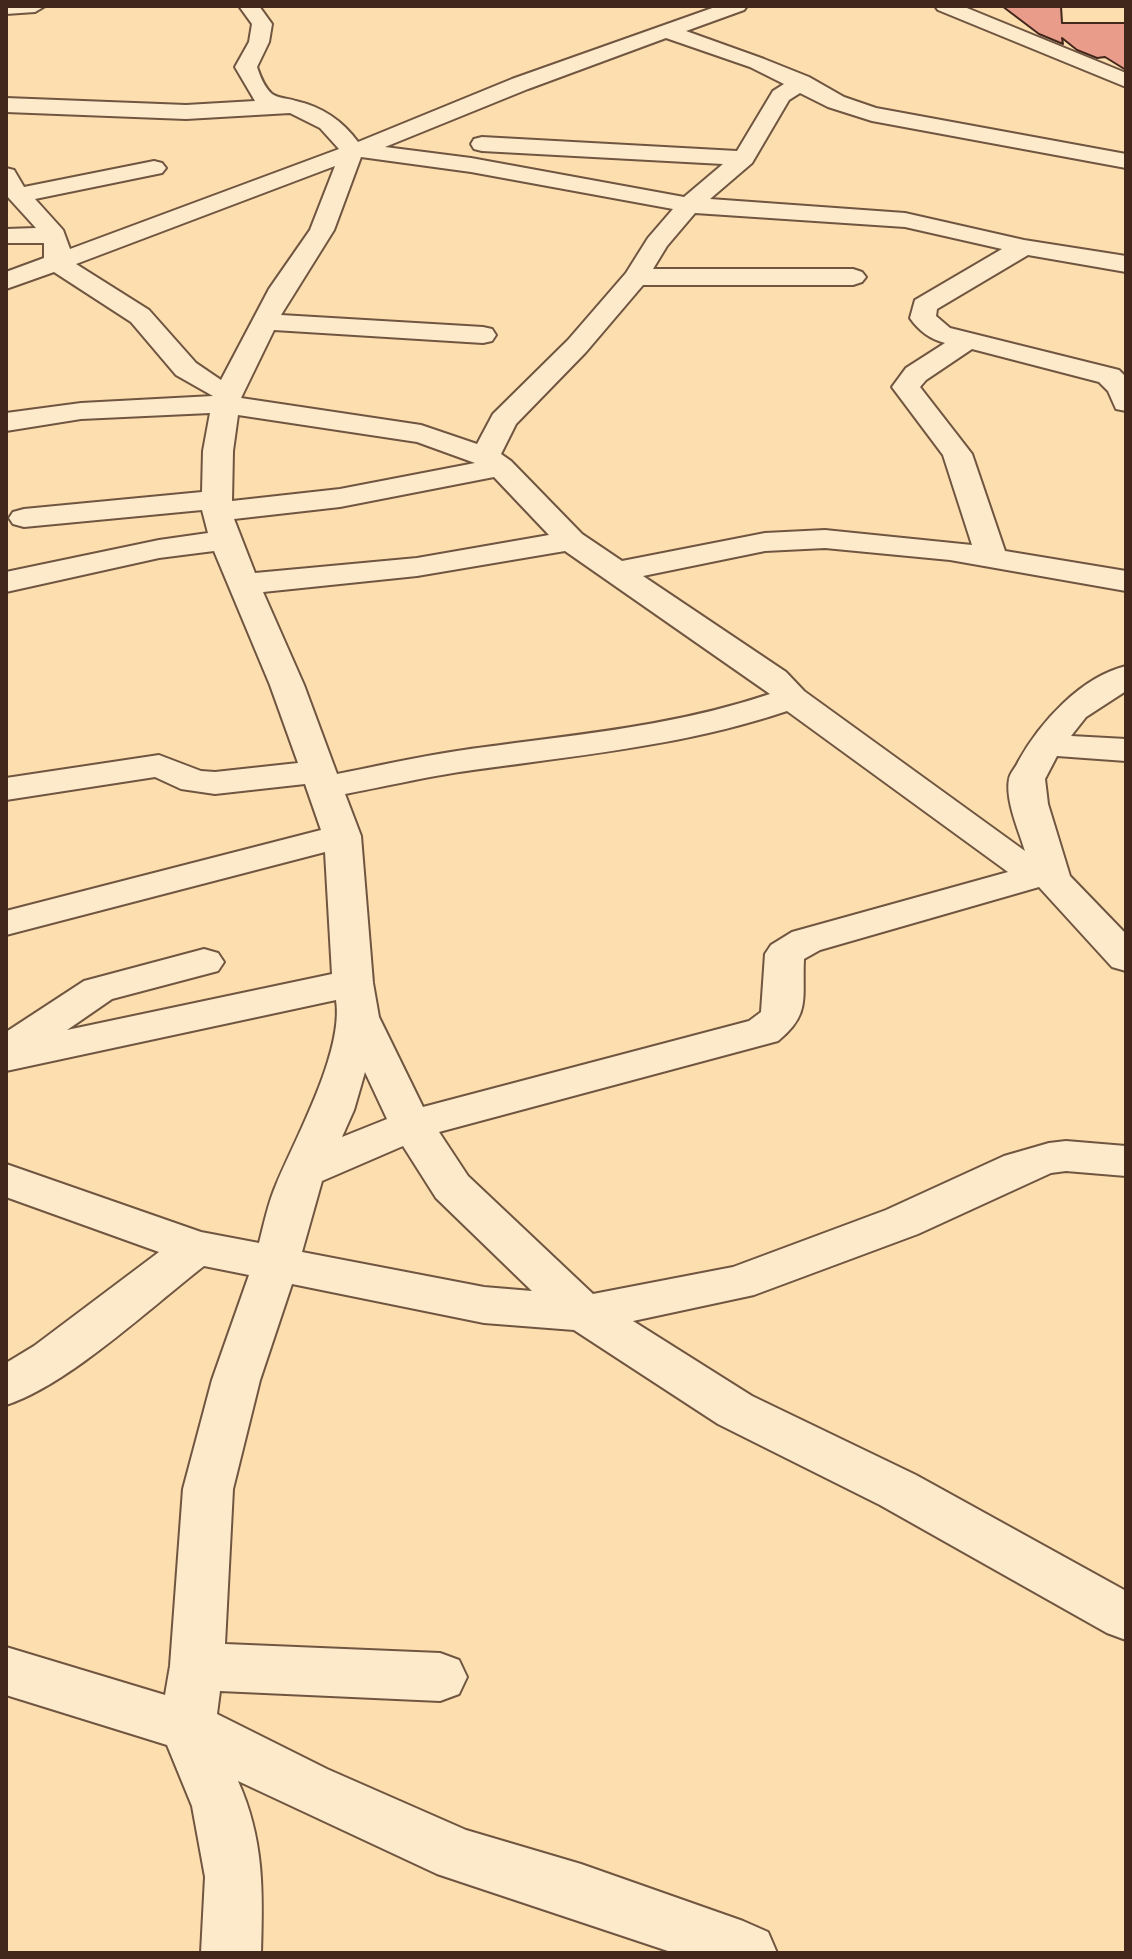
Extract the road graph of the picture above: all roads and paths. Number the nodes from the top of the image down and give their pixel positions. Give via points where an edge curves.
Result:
1 (35, 6) edge
2 (249, 6) edge
3 (737, 6) edge
4 (945, 6) edge
5 (6, 8) edge
6 (668, 32) junction
7 (1126, 81) edge
8 (801, 82) junction
9 (6, 105) edge
10 (291, 106) junction
11 (398, 134) junction
12 (355, 151) junction
13 (744, 158) junction
14 (1126, 161) edge
15 (154, 168) dead end
16 (12, 185) edge
17 (689, 205) junction
18 (54, 235) junction
19 (6, 236) edge
20 (1024, 247) junction
21 (56, 262) junction
22 (1126, 264) edge
23 (636, 277) junction
24 (853, 277) dead end
25 (6, 281) edge
26 (264, 322) junction
27 (483, 335) dead end
28 (967, 340) junction
29 (226, 398) junction
30 (1126, 403) edge
31 (6, 422) edge
32 (493, 462) junction
33 (220, 517) junction
34 (24, 518) dead end
35 (571, 541) junction
36 (991, 557) junction
37 (615, 572) junction
38 (1126, 581) edge
39 (6, 582) edge
40 (244, 584) junction
41 (1126, 676) edge
42 (792, 698) junction
43 (1045, 745) junction
44 (1126, 750) edge
45 (321, 779) junction
46 (6, 789) edge
47 (342, 836) junction
48 (1047, 877) junction
49 (6, 923) edge
50 (1126, 958) edge
51 (204, 962) dead end
52 (356, 1000) junction
53 (6, 1055) edge
54 (414, 1124) junction
55 (1126, 1161) edge
56 (306, 1170) junction
57 (6, 1180) edge
58 (196, 1248) junction
59 (275, 1266) junction
60 (584, 1313) junction
61 (6, 1386) edge
62 (1126, 1617) edge
63 (197, 1666) junction
64 (6, 1671) edge
65 (440, 1677) dead end
66 (187, 1727) junction
67 (231, 1953) edge
68 (747, 1953) edge

1 - 5 street
2 - 10 street via 262,24 248,60 249,75 269,101
3 - 6 street
4 - 7 street
6 - 8 street
6 - 11 street
8 - 13 street via 781,96
8 - 14 street via 872,114
9 - 10 street via 186,112
10 - 12 street via 328,123
11 - 12 street
11 - 13 street via 514,147
12 - 17 street via 471,165
12 - 21 street
12 - 26 street via 322,230
13 - 17 street
15 - 16 street
16 - 18 street
17 - 20 street via 905,220
17 - 23 street
18 - 19 street
18 - 21 street
20 - 22 street
20 - 28 street via 924,306 923,318 941,334
21 - 25 street
21 - 29 street via 140,316 186,369
23 - 24 street
23 - 32 street via 503,420
26 - 27 street
26 - 29 street
28 - 30 street via 1109,376
28 - 36 street via 916,374 906,387 957,454
29 - 31 street
29 - 32 street via 421,434
29 - 33 street
32 - 33 street via 340,498
32 - 35 street
33 - 34 street
33 - 39 street via 159,549
33 - 40 street
35 - 37 street
35 - 40 street via 417,567
36 - 37 street via 825,539 765,542
36 - 38 street
37 - 42 street via 774,679
40 - 45 street
41 - 43 street via 1074,710
42 - 45 street via 664,734
42 - 48 street via 1012,859
43 - 44 street
43 - 48 street via 1027,779
45 - 46 street via 215,783 194,781 159,766
45 - 47 street
47 - 49 street
47 - 52 street
48 - 50 street
48 - 54 street via 793,948 785,954 781,1017 763,1031
51 - 53 street via 98,990
52 - 53 street
52 - 54 street
52 - 56 street via 333,1110
54 - 56 street
54 - 60 street via 452,1187
55 - 60 street via 1049,1158 902,1222 738,1283
56 - 59 street
57 - 58 street
58 - 59 street
58 - 61 street via 51,1359
59 - 60 street via 484,1305
59 - 63 street via 236,1380 208,1489
60 - 62 street via 735,1410 898,1490
63 - 65 street
63 - 66 street
64 - 66 street
66 - 67 street via 221,1806 234,1877
66 - 68 street via 458,1855 595,1897

